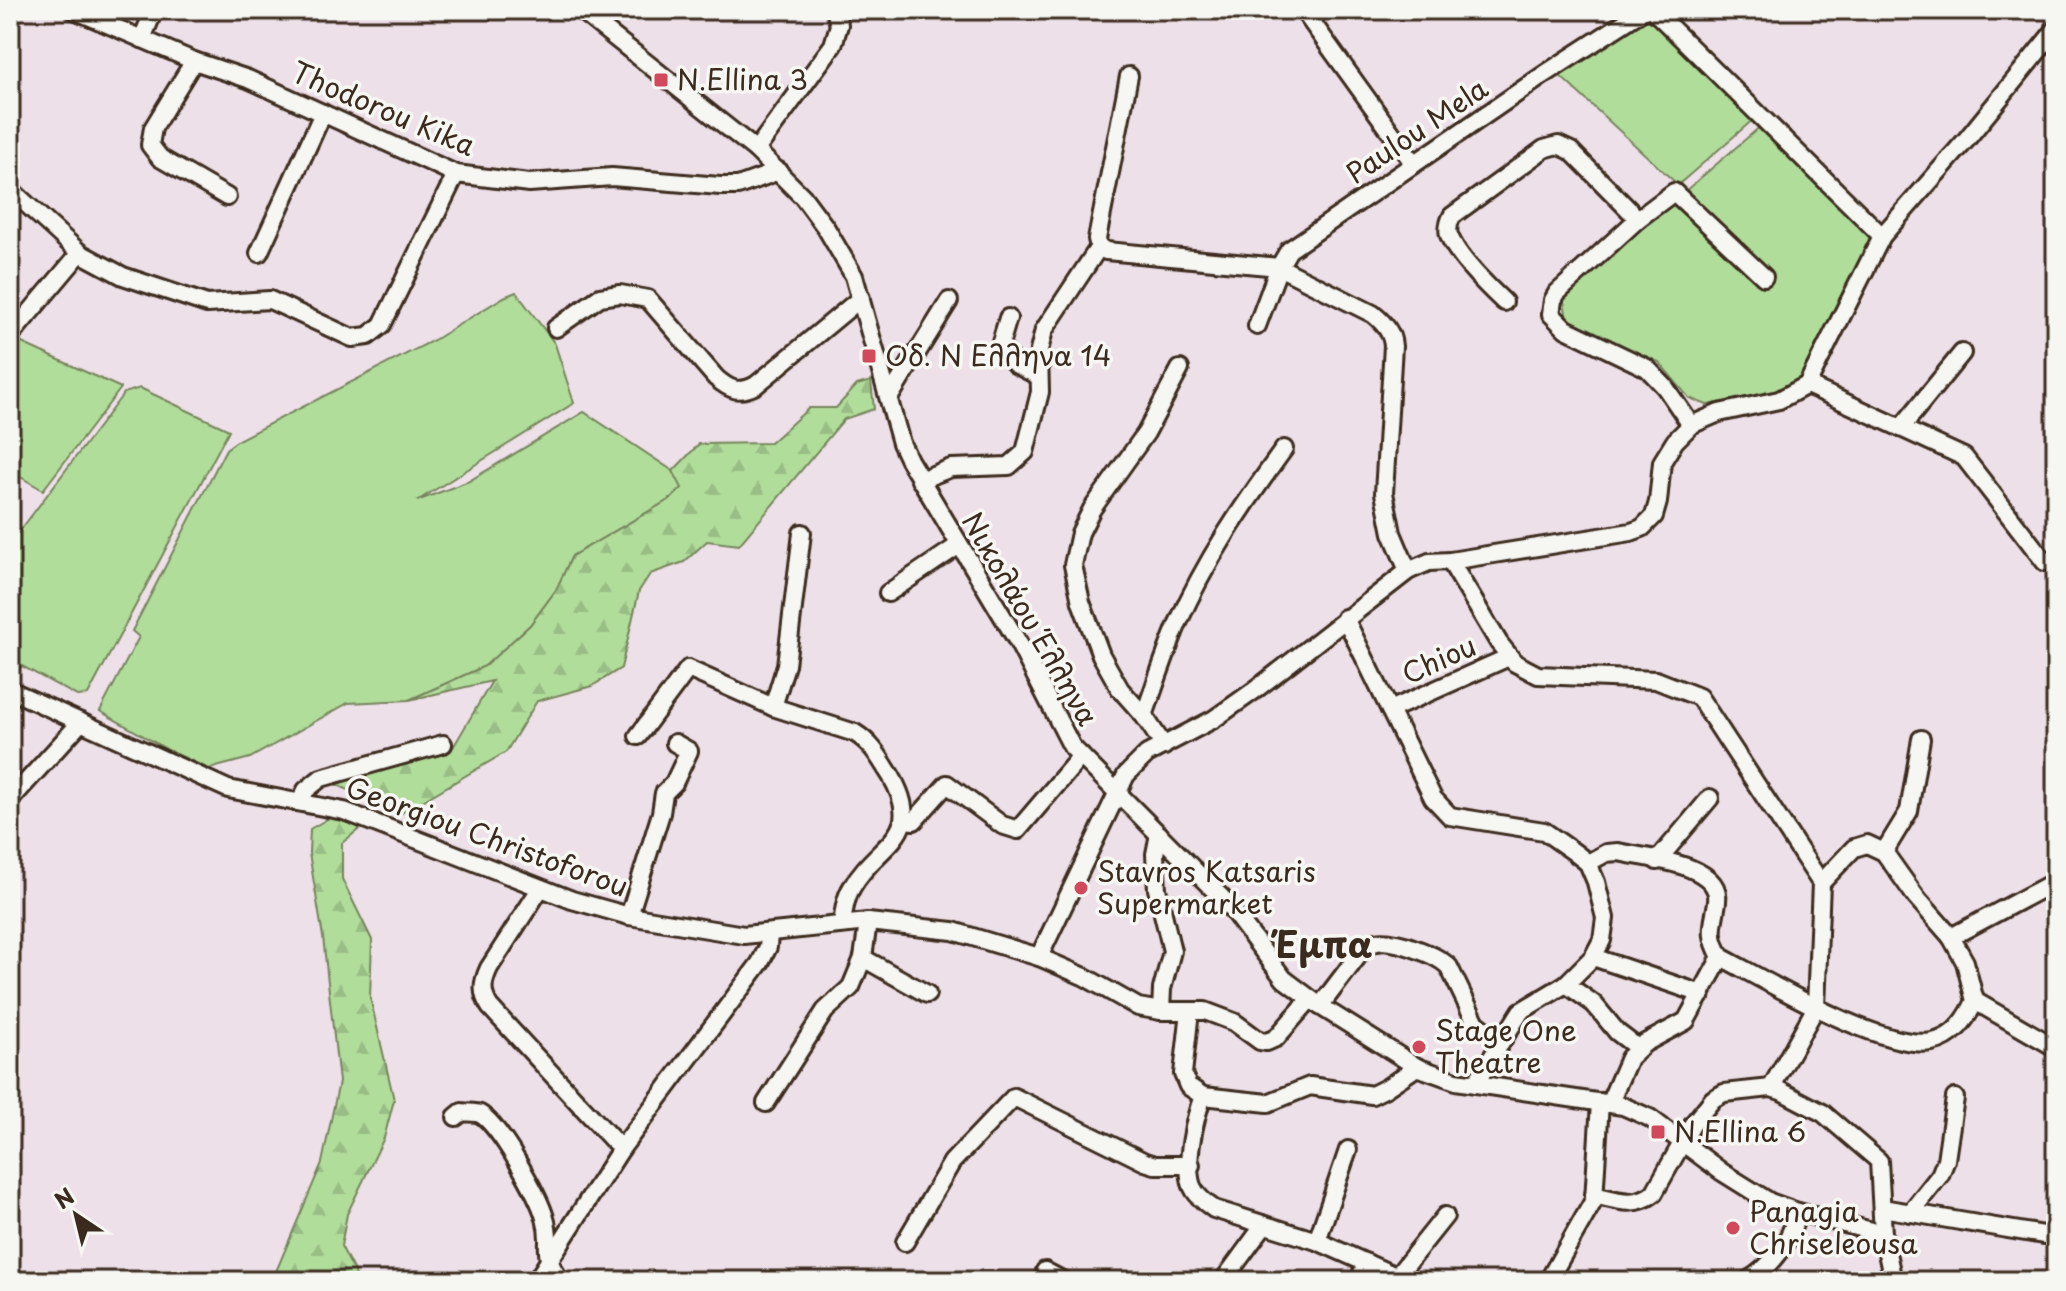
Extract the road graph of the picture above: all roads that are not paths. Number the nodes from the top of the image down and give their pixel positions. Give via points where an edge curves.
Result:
1 (74, 10) edge
2 (154, 10) edge
3 (580, 10) edge
4 (835, 10) edge
5 (1303, 10) edge
6 (1644, 10) edge
7 (1653, 10) edge
8 (2056, 29) edge
9 (142, 39) junction
10 (194, 61) junction
11 (1129, 76) dead end
12 (323, 113) junction
13 (756, 150) junction
14 (1414, 164) junction
15 (779, 171) junction
16 (456, 174) junction
17 (10, 189) edge
18 (227, 197) dead end
19 (1638, 219) junction
20 (1882, 236) junction
21 (1099, 247) junction
22 (80, 253) junction
23 (259, 253) dead end
24 (1279, 267) junction
25 (1764, 277) dead end
26 (861, 298) junction
27 (949, 301) dead end
28 (1504, 302) dead end
29 (1008, 318) dead end
30 (1257, 326) dead end
31 (556, 328) dead end
32 (10, 336) edge
33 (1962, 353) dead end
34 (1180, 369) dead end
35 (1038, 376) junction
36 (1807, 385) junction
37 (889, 398) junction
38 (1691, 425) junction
39 (1901, 428) junction
40 (1284, 449) dead end
41 (920, 480) junction
42 (802, 533) dead end
43 (959, 545) junction
44 (1450, 561) junction
45 (2045, 562) dead end
46 (1408, 571) junction
47 (888, 593) dead end
48 (1345, 618) junction
49 (1509, 657) junction
50 (10, 690) edge
51 (773, 707) junction
52 (1390, 710) junction
53 (1144, 716) junction
54 (81, 722) junction
55 (638, 736) dead end
56 (1921, 739) dead end
57 (675, 743) dead end
58 (443, 744) dead end
59 (1164, 746) junction
60 (1081, 756) junction
61 (1118, 792) junction
62 (1710, 798) dead end
63 (10, 800) edge
64 (300, 802) junction
65 (904, 820) junction
66 (1159, 834) junction
67 (1884, 852) junction
68 (1657, 861) junction
69 (1588, 863) junction
70 (2056, 881) edge
71 (1821, 883) junction
72 (540, 889) junction
73 (629, 916) junction
74 (868, 922) junction
75 (842, 924) junction
76 (769, 934) junction
77 (1951, 937) junction
78 (1039, 957) junction
79 (1593, 957) junction
80 (1721, 957) junction
81 (863, 958) junction
82 (1566, 984) junction
83 (927, 994) dead end
84 (1702, 994) junction
85 (1975, 1001) junction
86 (1315, 1003) junction
87 (1816, 1007) junction
88 (1161, 1011) junction
89 (1190, 1011) junction
90 (1501, 1042) junction
91 (1638, 1048) junction
92 (2056, 1048) edge
93 (1417, 1067) junction
94 (1475, 1084) junction
95 (1771, 1088) junction
96 (1203, 1096) junction
97 (1955, 1098) dead end
98 (766, 1103) dead end
99 (1604, 1103) junction
100 (456, 1117) dead end
101 (1681, 1141) junction
102 (621, 1149) junction
103 (1348, 1150) dead end
104 (1191, 1165) junction
105 (1594, 1195) junction
106 (1882, 1208) junction
107 (1798, 1212) junction
108 (1910, 1213) junction
109 (1445, 1216) dead end
110 (1264, 1225) junction
111 (1883, 1234) junction
112 (2056, 1237) edge
113 (1317, 1241) junction
114 (905, 1242) dead end
115 (1367, 1263) junction
116 (548, 1264) junction
117 (1045, 1271) dead end
118 (1402, 1279) edge
119 (536, 1281) edge
120 (561, 1281) edge
121 (1064, 1281) edge
122 (1223, 1281) edge
123 (1358, 1281) edge
124 (1548, 1281) edge
125 (1747, 1281) edge
126 (1893, 1281) edge

1 - 9 street, Thodorou Kika
2 - 9 street
3 - 13 street, Νικολάου Έλληνα
4 - 13 street via 839,25 833,45
5 - 14 street
6 - 14 street, Paulou Mela
7 - 20 street
8 - 20 street
9 - 10 street, Thodorou Kika
10 - 12 street, Thodorou Kika
10 - 18 street via 153,128 150,145 160,158
11 - 21 street
12 - 16 street, Thodorou Kika
12 - 23 street
13 - 15 street, Νικολάου Έλληνα
14 - 24 street, Paulou Mela via 1289,250
15 - 16 street, Thodorou Kika via 738,186 612,177 529,183
15 - 26 street, Νικολάου Έλληνα via 841,253
16 - 22 street via 382,325 368,336 352,338 270,300 207,304 123,276
17 - 22 street
19 - 25 street via 1674,192
19 - 28 street via 1571,151 1558,145 1544,149 1452,216 1448,225 1470,265
19 - 38 street via 1557,293 1551,314 1566,329 1647,368
20 - 36 street
21 - 24 street
21 - 35 street via 1044,330
22 - 32 street
24 - 30 street, Paulou Mela
24 - 46 street via 1373,314 1389,331 1393,346 1384,493 1392,533
26 - 31 street via 756,385 737,391 716,378 648,299 600,297
26 - 37 street, Νικολάου Έλληνα
27 - 37 street
29 - 35 street via 1000,345 1015,364
33 - 39 street
34 - 53 street via 1154,421 1092,509 1073,565 1101,655 1120,689
35 - 41 street via 1040,392 1018,461 1009,466 951,468
36 - 38 street via 1779,400 1736,408
36 - 39 street
37 - 41 street, Νικολάου Έλληνα via 901,443
38 - 44 street via 1667,451 1656,509 1637,531
39 - 45 street via 1964,457
40 - 53 street via 1197,584
41 - 43 street, Νικολάου Έλληνα
42 - 51 street via 786,665
43 - 47 street
43 - 60 street, Νικολάου Έλληνα via 1018,642 1063,733
44 - 46 street
44 - 49 street
46 - 48 street
48 - 52 street
48 - 59 street via 1233,706
49 - 52 street, Chiou
49 - 71 street via 1538,675 1656,680 1699,697
50 - 54 street, Georgiou Christoforou
51 - 55 street via 688,669
51 - 65 street via 865,739 899,790
52 - 69 street via 1433,798 1450,816 1544,831
53 - 59 street
54 - 63 street
54 - 64 street, Georgiou Christoforou via 228,789
56 - 67 street via 1909,811
57 - 73 street via 689,751 664,793
58 - 64 street via 321,778
59 - 61 street via 1137,762
60 - 61 street, Νικολάου Έλληνα
60 - 65 street via 1018,830 1002,825 947,784 914,821
61 - 66 street, Νικολάου Έλληνα
61 - 78 street
62 - 68 street
64 - 72 street, Georgiou Christoforou via 365,818
65 - 75 street via 853,884
66 - 86 street, Νικολάου Έλληνα via 1226,902 1280,974
66 - 88 street via 1157,889 1172,951
67 - 71 street via 1867,844 1854,848
67 - 77 street
68 - 69 street via 1612,852
68 - 80 street via 1695,870 1716,889 1711,929
69 - 79 street via 1605,918
70 - 77 street
71 - 87 street
72 - 73 street, Georgiou Christoforou
72 - 102 street via 489,968 485,998
73 - 76 street, Georgiou Christoforou via 718,932
74 - 75 street, Georgiou Christoforou
74 - 78 street, Georgiou Christoforou via 953,931
74 - 81 street
75 - 76 street, Georgiou Christoforou
76 - 102 street via 760,963
77 - 85 street via 1965,962
78 - 88 street, Georgiou Christoforou via 1138,1007
79 - 82 street
79 - 84 street
80 - 84 street
80 - 87 street
81 - 83 street
81 - 98 street via 851,987 825,1011
82 - 90 street via 1521,1011
82 - 91 street
84 - 91 street via 1686,1021
85 - 87 street via 1955,1031 1928,1043 1867,1030
85 - 92 street
86 - 89 street, Georgiou Christoforou via 1267,1042 1221,1016
86 - 90 street via 1368,945 1384,941 1443,960 1476,1023
86 - 93 street, Νικολάου Έλληνα
87 - 95 street
88 - 89 street, Georgiou Christoforou
89 - 96 street via 1183,1074 1188,1086
90 - 94 street
91 - 99 street
93 - 94 street, Νικολάου Έλληνα
93 - 96 street via 1372,1095 1310,1086 1268,1103
94 - 99 street, Νικολάου Έλληνα
95 - 101 street via 1718,1095
95 - 106 street via 1823,1113 1876,1157
96 - 104 street via 1195,1118
97 - 108 street via 1946,1160
99 - 101 street, Νικολάου Έλληνα via 1637,1111
99 - 105 street
100 - 116 street via 479,1113 538,1197 547,1222
101 - 105 street via 1647,1199 1627,1202
101 - 107 street, Νικολάου Έλληνα via 1746,1188
102 - 116 street
103 - 113 street
104 - 110 street via 1193,1187 1206,1204
104 - 114 street via 1145,1162 1014,1097 952,1162
105 - 124 street
106 - 108 street
106 - 111 street
107 - 111 street, Νικολάου Έλληνα
107 - 125 street via 1780,1254
108 - 112 street
109 - 118 street
110 - 113 street
110 - 122 street
111 - 126 street
113 - 115 street
115 - 118 street
115 - 123 street
116 - 119 street
116 - 120 street
117 - 121 street

